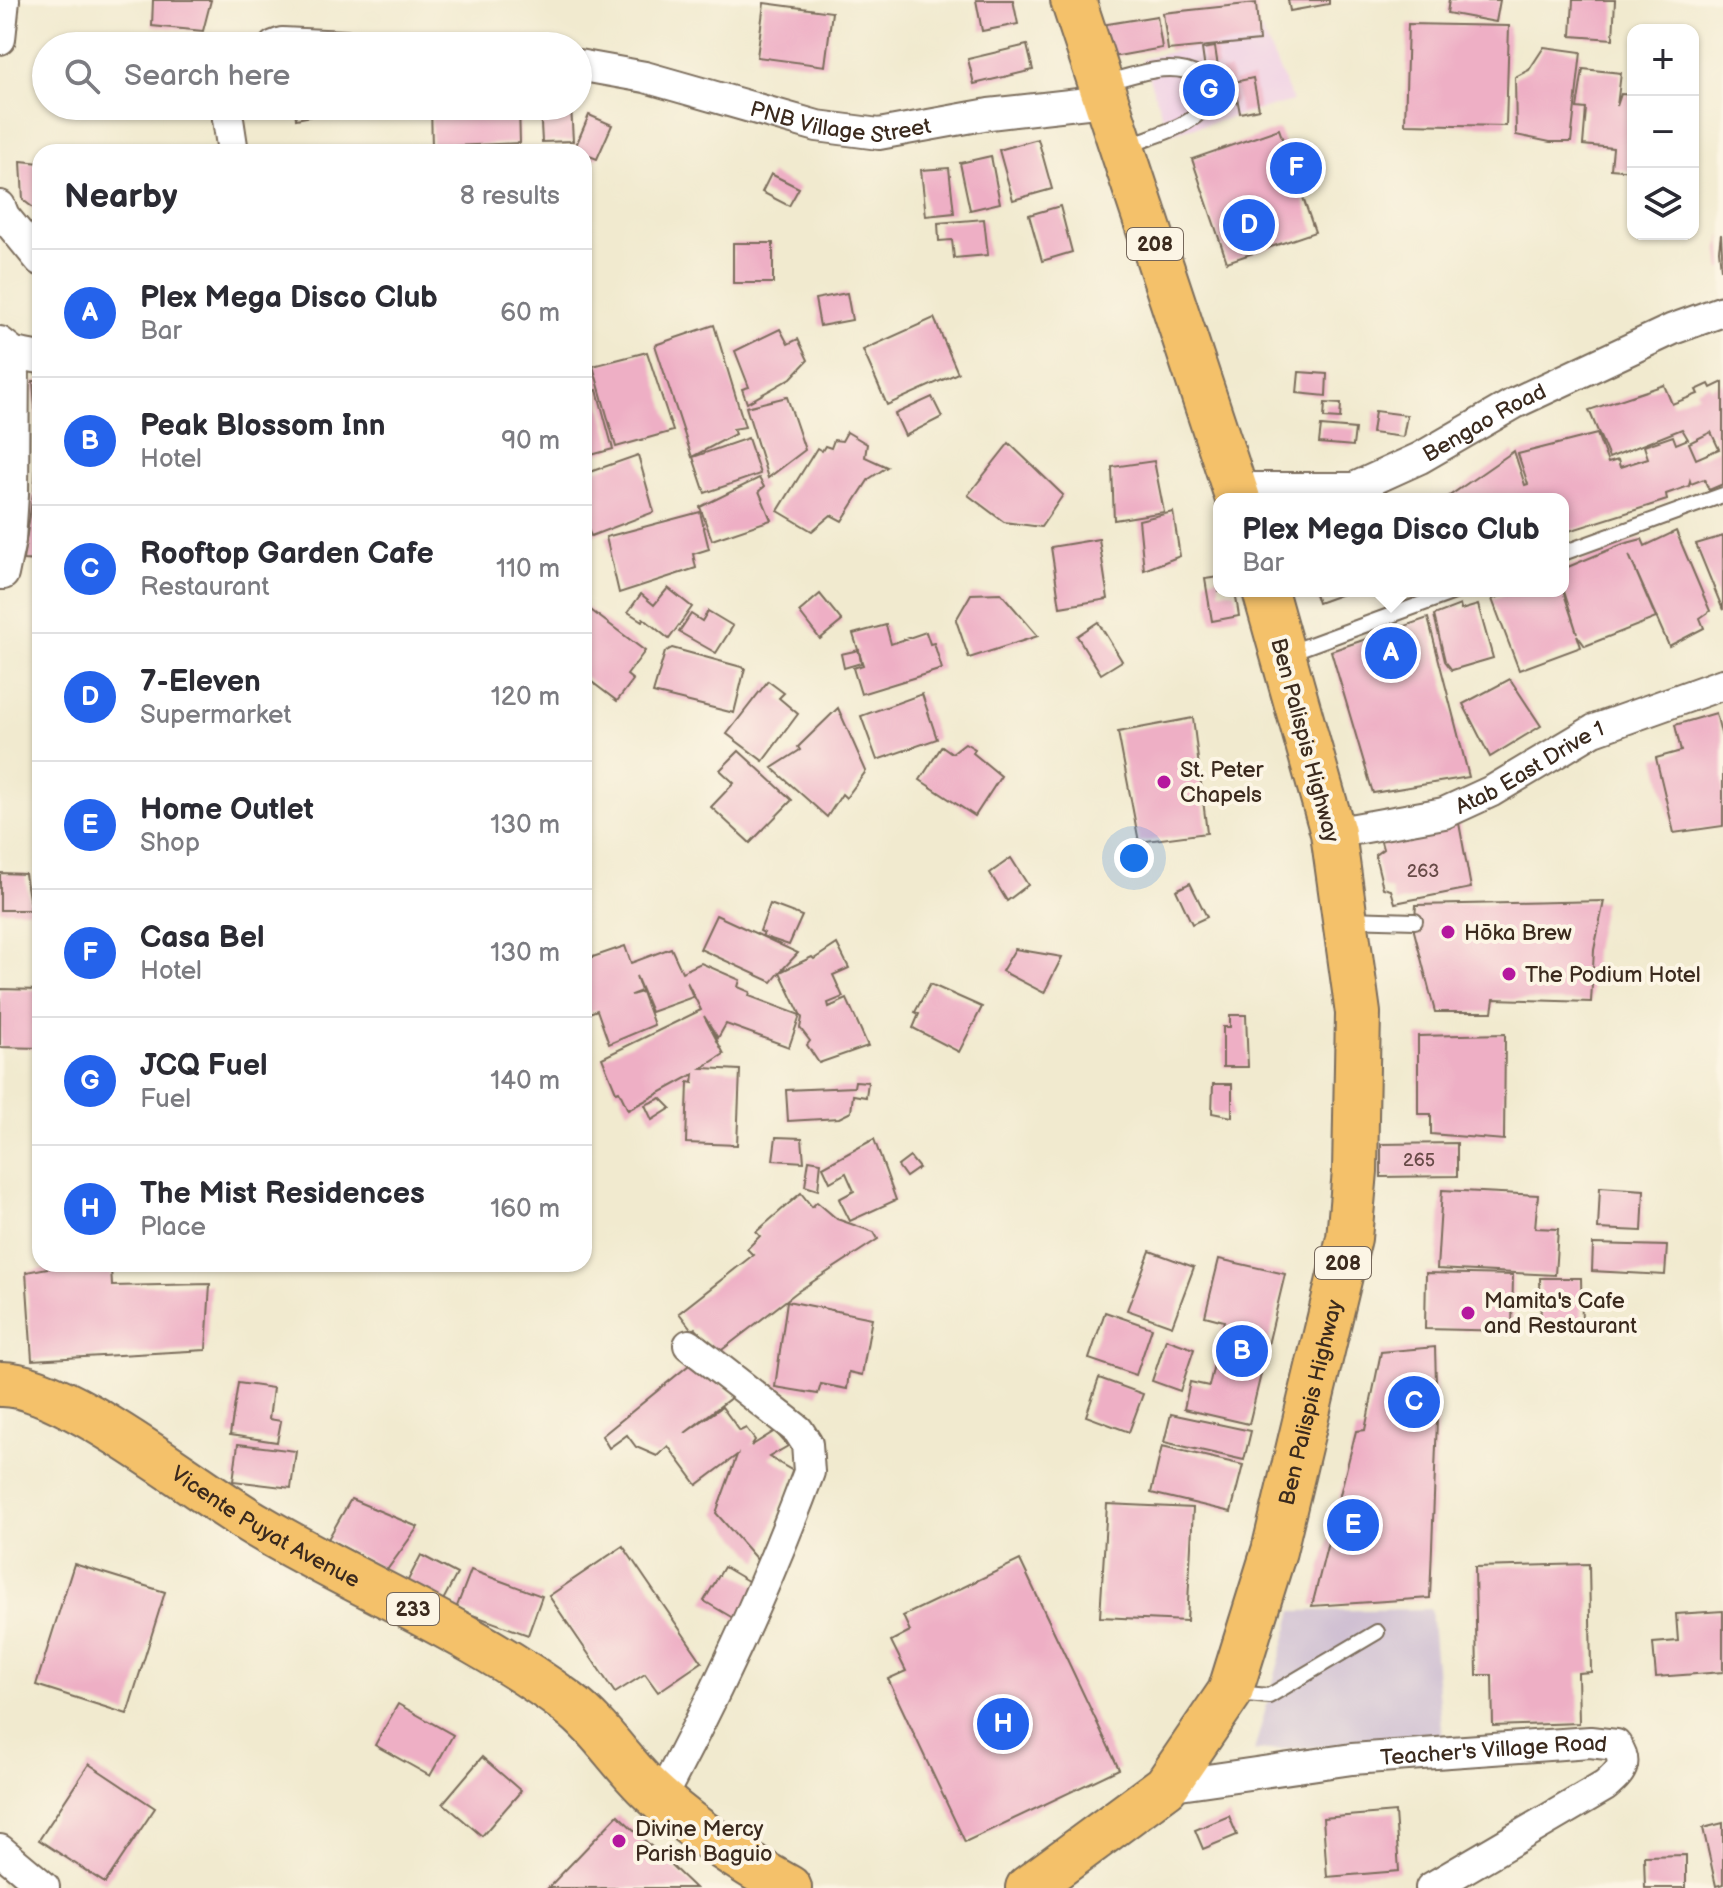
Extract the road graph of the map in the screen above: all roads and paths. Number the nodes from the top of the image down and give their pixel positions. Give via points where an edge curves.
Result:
1 (4, 0) edge
2 (1073, 0) edge
3 (0, 39) edge
4 (592, 68) edge
5 (1199, 76) dead end
6 (1101, 92) junction
7 (1204, 108) dead end
8 (228, 120) edge
9 (232, 144) edge
10 (1124, 147) junction
11 (0, 206) edge
12 (32, 250) edge
13 (1723, 311) edge
14 (18, 351) edge
15 (1236, 493) edge
16 (1256, 493) edge
17 (1723, 495) edge
18 (1569, 551) edge
19 (0, 574) edge
20 (1267, 597) edge
21 (1441, 597) edge
22 (1284, 654) junction
23 (1723, 684) edge
24 (1333, 833) junction
25 (1344, 919) junction
26 (1415, 921) dead end
27 (689, 1345) dead end
28 (0, 1384) edge
29 (1377, 1632) dead end
30 (1230, 1692) junction
31 (1166, 1786) junction
32 (660, 1799) junction
33 (0, 1850) edge
34 (44, 1887) edge
35 (789, 1888) edge
36 (1028, 1888) edge
37 (1431, 1888) edge

1 - 3 street
2 - 6 main road, 208
4 - 6 street, PNB Village Street via 645,77 817,126 879,134
5 - 6 lane via 1185,68 1162,69
6 - 10 main road, 208
7 - 10 lane
8 - 9 street
10 - 15 main road, 208
11 - 12 street
13 - 16 street, Bengao Road via 1515,403 1420,458 1354,488
14 - 19 street via 10,540
17 - 18 lane
20 - 22 main road, Ben Palispis Highway / 208
21 - 22 lane
22 - 24 main road, Ben Palispis Highway / 208
23 - 24 street, Atab East Drive 1 via 1594,730 1444,813
24 - 25 main road, Ben Palispis Highway / 208
25 - 26 lane
25 - 30 main road, Ben Palispis Highway / 208 via 1358,1013 1349,1238 1274,1551
27 - 32 street via 798,1430 810,1456 804,1485 761,1591 710,1706
28 - 32 main road, Vicente Puyat Avenue / 233 via 47,1395 104,1426 254,1524 502,1658 604,1735
29 - 30 lane via 1269,1696
30 - 31 main road, Ben Palispis Highway / 208
31 - 36 main road, Ben Palispis Highway / 208
31 - 37 street, Teacher's Village Road via 1352,1759 1590,1742 1616,1745 1624,1764 1605,1786
32 - 35 main road, Vicente Puyat Avenue / 233 via 718,1847
33 - 34 street

